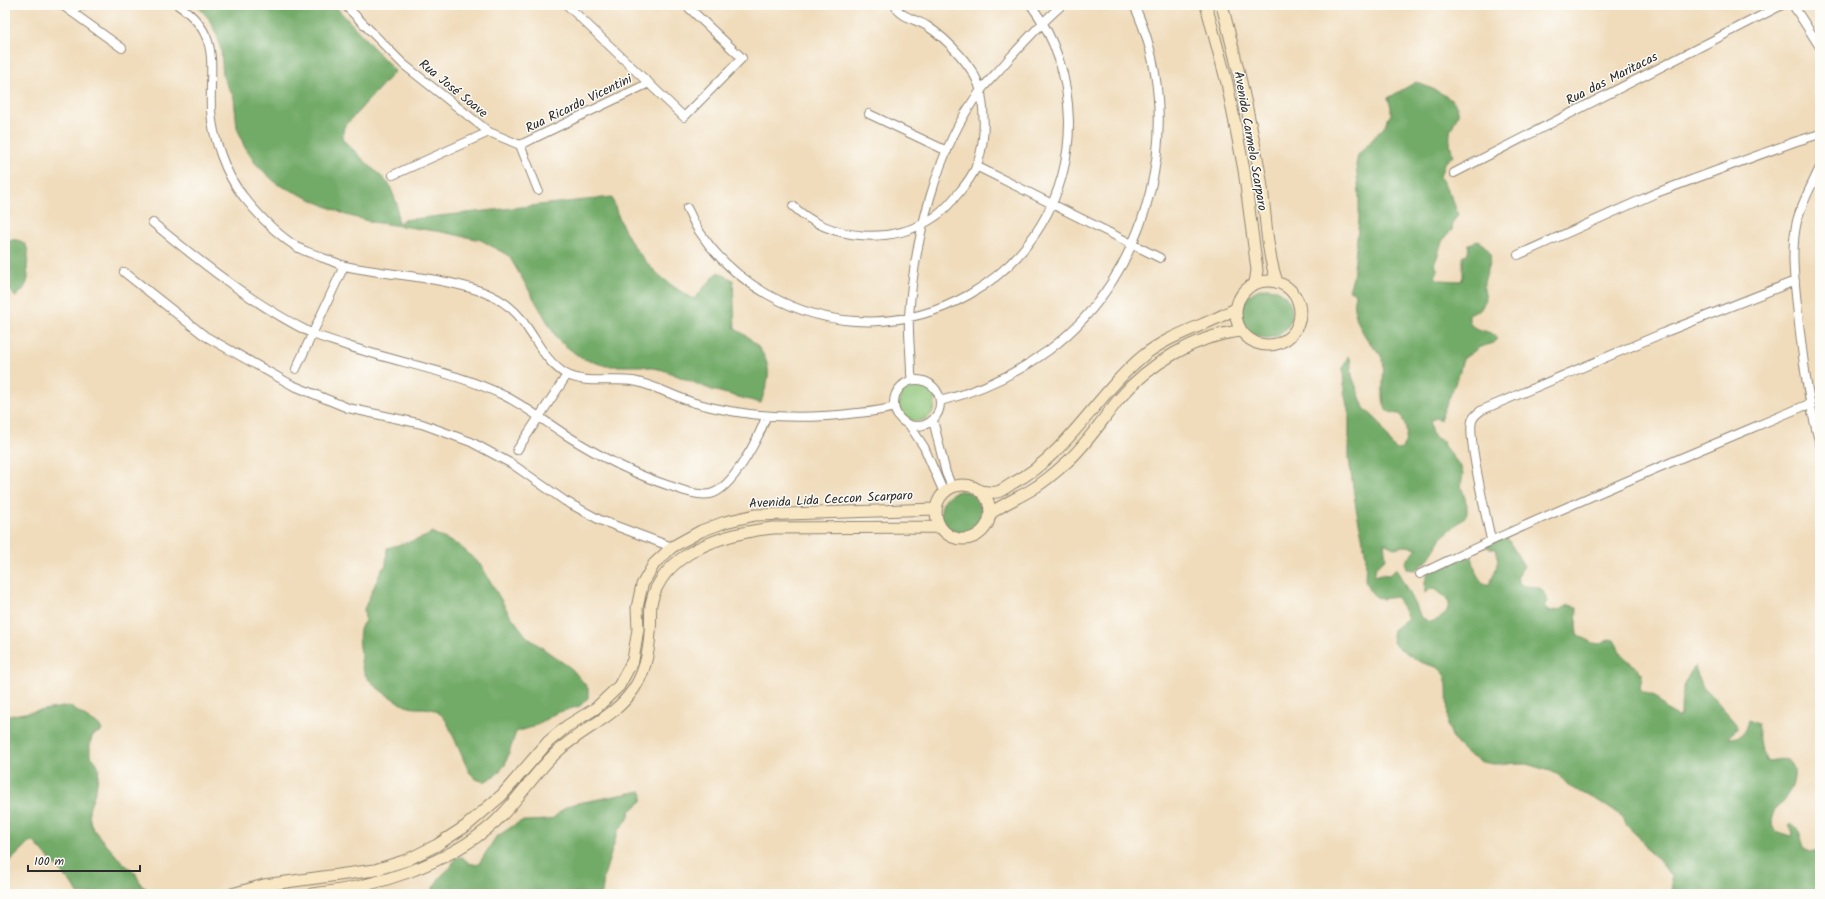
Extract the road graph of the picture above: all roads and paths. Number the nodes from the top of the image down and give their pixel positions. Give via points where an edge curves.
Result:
1 (62, 5) edge
2 (83, 5) edge
3 (178, 5) edge
4 (345, 5) edge
5 (567, 5) edge
6 (686, 5) edge
7 (895, 5) edge
8 (1031, 5) edge
9 (1062, 5) edge
10 (1134, 5) edge
11 (1206, 5) edge
12 (1222, 5) edge
13 (1782, 5) edge
14 (1793, 5) edge
15 (70, 10) junction
16 (1042, 22) junction
17 (1820, 47) edge
18 (122, 48) dead end
19 (649, 83) junction
20 (981, 91) junction
21 (869, 114) dead end
22 (489, 132) junction
23 (1820, 134) edge
24 (520, 145) junction
25 (947, 152) junction
26 (976, 166) junction
27 (1820, 167) edge
28 (1454, 173) dead end
29 (393, 175) dead end
30 (538, 190) dead end
31 (1053, 205) junction
32 (793, 206) dead end
33 (687, 208) dead end
34 (153, 223) dead end
35 (924, 224) junction
36 (1132, 244) junction
37 (1518, 255) dead end
38 (1160, 258) dead end
39 (344, 266) junction
40 (124, 272) dead end
41 (1795, 281) junction
42 (1277, 282) junction
43 (1255, 284) junction
44 (1235, 309) junction
45 (909, 317) junction
46 (1240, 331) junction
47 (313, 334) junction
48 (296, 369) dead end
49 (567, 375) junction
50 (913, 380) junction
51 (940, 401) junction
52 (1809, 404) junction
53 (894, 407) junction
54 (540, 417) junction
55 (766, 417) junction
56 (933, 420) junction
57 (910, 426) junction
58 (1820, 444) edge
59 (518, 450) dead end
60 (948, 490) junction
61 (979, 491) junction
62 (936, 509) junction
63 (989, 515) junction
64 (940, 527) junction
65 (1491, 540) junction
66 (672, 547) junction
67 (1420, 574) dead end
68 (232, 894) edge
69 (312, 894) edge

1 - 15 street
2 - 15 street
3 - 39 street via 192,14 208,38 212,61 211,111 219,153 240,194 267,224 299,248
4 - 22 street, Rua José Soave via 403,64
5 - 19 street
6 - 19 street via 742,58 684,117
7 - 20 street via 899,12 942,36 971,71
8 - 16 street
9 - 16 street
10 - 36 street via 1148,42 1155,76 1159,125 1155,172 1148,201
11 - 43 main road, Avenida Carmelo Scarparo via 1227,83 1244,170 1257,270
12 - 42 main road, Avenida Carmelo Scarparo via 1242,79 1261,181 1272,267
13 - 28 street, Rua das Maritacas
14 - 17 street
15 - 18 street
16 - 20 street
16 - 31 street via 1053,41 1060,62 1069,110 1066,157
19 - 24 street, Rua Ricardo Vicentini
20 - 25 street via 960,124
20 - 26 street via 983,129
21 - 25 street
22 - 24 street, Rua José Soave
22 - 29 street
23 - 37 street via 1656,194
24 - 30 street
25 - 35 street via 933,188
26 - 31 street
26 - 35 street via 966,184 951,202
27 - 41 street via 1797,221
31 - 36 street
31 - 45 street via 1025,248 988,282 961,299 933,311
32 - 35 street via 816,224 846,233 876,235
33 - 45 street via 699,232 715,252 734,271 778,300 809,312 855,321
34 - 47 street via 254,301
35 - 45 street
36 - 38 street
36 - 51 street via 1112,280 1093,306 1070,332 1050,349 997,382
39 - 47 street
39 - 49 street via 459,284 501,300 526,325 547,358
40 - 66 street via 205,336 292,385 348,408 422,424 471,442 512,464 565,501 600,520
41 - 52 street
41 - 65 street via 1585,365 1476,414 1472,421 1471,434
42 - 43 main road
42 - 46 main road via 1295,295 1299,306 1300,317 1293,332 1280,343 1269,345 1258,344
43 - 44 main road via 1245,290
44 - 46 main road
44 - 61 main road via 1182,333 1144,356 1110,388 1057,451 1024,477 997,492
45 - 50 street
46 - 63 main road via 1222,333 1189,346 1153,367 1120,398 1067,462 1032,490
47 - 48 street
47 - 54 street via 392,360 450,374 505,396
49 - 54 street
49 - 55 street via 646,384 691,402
50 - 51 street via 924,381 933,386
50 - 53 street via 899,388 894,397
51 - 56 street via 939,412
52 - 58 street
52 - 65 street
53 - 55 street via 839,416
53 - 57 street via 898,417
54 - 55 street via 605,458 655,481 683,490 708,494 723,487 734,474 750,450
54 - 59 street
56 - 57 street via 925,425
56 - 60 street
57 - 60 street
60 - 61 main road via 966,486
60 - 62 main road via 938,500
61 - 63 main road via 989,506
62 - 64 main road
62 - 66 main road, Avenida Lida Ceccon Scarparo via 755,515 701,531
63 - 64 main road via 987,524 981,532 969,538 955,538
64 - 69 main road, Avenida Lida Ceccon Scarparo via 773,528 731,535 697,549 669,570 655,591 650,617 649,648 640,679 633,691 609,715 556,752 518,799 493,824 440,859 411,871 358,887
65 - 67 street
66 - 68 main road, Avenida Lida Ceccon Scarparo via 654,564 642,585 637,608 638,629 633,660 619,686 596,708 567,726 548,742 502,795 466,826 407,860 375,870 264,885

